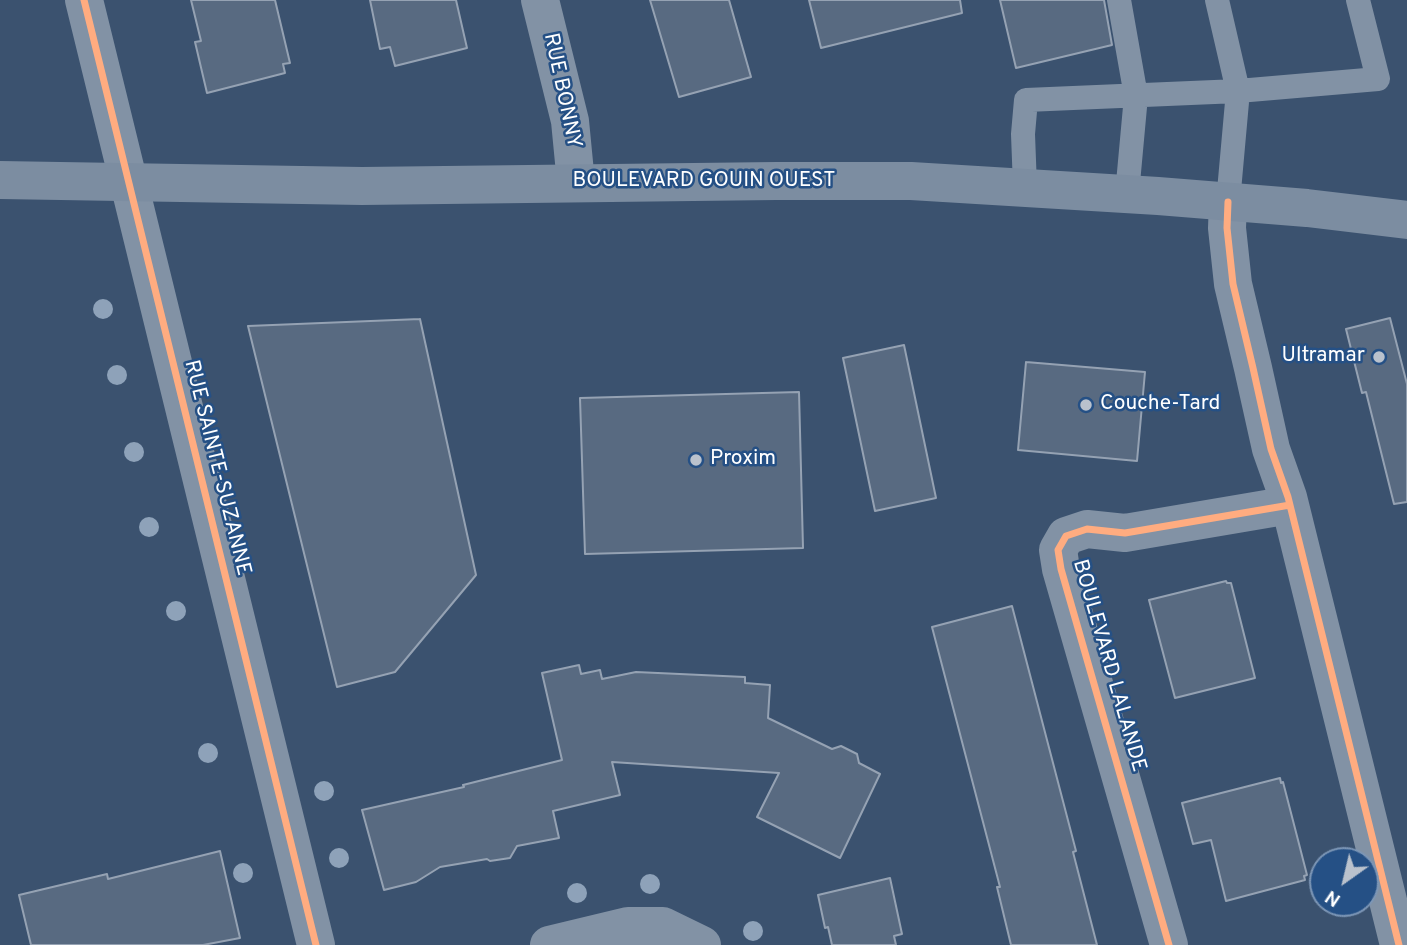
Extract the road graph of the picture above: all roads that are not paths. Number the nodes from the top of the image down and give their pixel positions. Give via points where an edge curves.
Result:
1 (84, 0) edge
2 (540, 0) edge
3 (1119, 0) edge
4 (1217, 0) edge
5 (1358, 0) edge
6 (1238, 91) junction
7 (1136, 96) junction
8 (0, 180) edge
9 (130, 183) junction
10 (576, 183) junction
11 (1025, 187) junction
12 (1127, 194) junction
13 (1228, 202) junction
14 (1407, 220) edge
15 (1290, 505) junction
16 (316, 945) edge
17 (549, 945) edge
18 (702, 945) edge
19 (1169, 945) edge
20 (1399, 945) edge

1 - 9 street, RUE SAINTE-SUZANNE
2 - 10 street, RUE BONNY via 570,121
3 - 7 lane
4 - 6 lane
5 - 6 lane via 1378,79
6 - 7 lane
6 - 13 lane
7 - 11 lane via 1026,100
7 - 12 lane
8 - 9 main road, BOULEVARD GOUIN OUEST
9 - 10 main road, BOULEVARD GOUIN OUEST
9 - 16 street, RUE SAINTE-SUZANNE
10 - 11 main road, BOULEVARD GOUIN OUEST via 898,181
11 - 12 main road, BOULEVARD GOUIN OUEST
12 - 13 main road, BOULEVARD GOUIN OUEST
13 - 14 main road, BOULEVARD GOUIN OUEST
13 - 15 street via 1233,284 1271,449
15 - 19 street, BOULEVARD LALANDE via 1125,533 1087,528 1066,536 1058,550
15 - 20 street
17 - 18 street via 628,926 663,926

